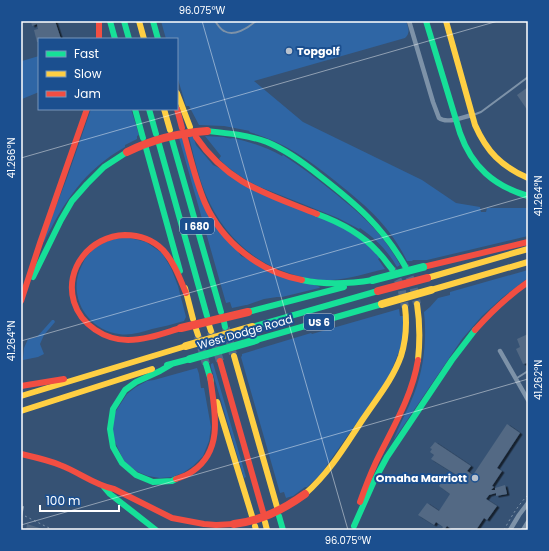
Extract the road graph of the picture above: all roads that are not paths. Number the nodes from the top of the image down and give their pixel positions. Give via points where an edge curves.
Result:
1 (99, 21) edge
2 (110, 21) edge
3 (124, 21) edge
4 (139, 21) edge
5 (153, 21) edge
6 (215, 21) edge
7 (256, 21) edge
8 (409, 21) edge
9 (426, 21) edge
10 (446, 22) edge
11 (99, 38) edge
12 (115, 38) edge
13 (129, 38) edge
14 (144, 38) edge
15 (158, 38) edge
16 (528, 76) edge
17 (178, 97) edge
18 (87, 110) edge
19 (135, 110) edge
20 (149, 110) edge
21 (164, 110) edge
22 (177, 110) edge
23 (472, 115) junction
24 (456, 119) junction
25 (170, 130) dead end
26 (156, 134) dead end
27 (196, 137) dead end
28 (143, 138) dead end
29 (185, 138) dead end
30 (172, 140) dead end
31 (159, 144) dead end
32 (146, 148) dead end
33 (528, 178) edge
34 (528, 196) edge
35 (528, 242) edge
36 (528, 249) edge
37 (528, 262) edge
38 (405, 266) tunnel mouth
39 (392, 269) tunnel mouth
40 (373, 280) junction
41 (528, 282) edge
42 (186, 292) junction
43 (21, 301) edge
44 (417, 304) tunnel mouth
45 (405, 307) tunnel mouth
46 (221, 312) dead end
47 (207, 316) dead end
48 (193, 319) dead end
49 (500, 351) dead end
50 (234, 356) tunnel mouth
51 (220, 360) tunnel mouth
52 (172, 364) junction
53 (206, 364) tunnel mouth
54 (528, 371) edge
55 (89, 376) junction
56 (210, 376) junction
57 (516, 378) junction
58 (21, 386) edge
59 (21, 396) edge
60 (61, 398) junction
61 (528, 400) edge
62 (21, 405) edge
63 (21, 411) edge
64 (21, 454) edge
65 (104, 487) junction
66 (528, 503) edge
67 (277, 507) dead end
68 (24, 508) dead end
69 (262, 512) dead end
70 (21, 516) edge
71 (252, 516) dead end
72 (279, 516) dead end
73 (528, 522) edge
74 (354, 528) edge
75 (156, 530) edge
76 (283, 530) edge
77 (510, 530) edge
78 (523, 530) edge

1 - 11 main road
2 - 12 main road
3 - 13 main road
4 - 14 main road
5 - 15 main road
6 - 7 lane via 224,31 232,32 244,30
8 - 24 street via 436,114 441,120
9 - 24 main road
10 - 23 main road
16 - 23 lane
17 - 22 main road via 186,128
18 - 43 main road
19 - 28 main road
20 - 26 main road
21 - 25 main road
23 - 24 street
23 - 33 main road via 478,133 489,151 507,168
24 - 34 main road via 465,148 479,167 499,184
27 - 39 main road via 212,158 231,175 256,190 354,231 376,248
29 - 40 main road via 208,210 225,235 249,258 275,272 307,282 335,284
30 - 46 main road, I 680
31 - 47 main road, I 680
32 - 42 main road
35 - 40 main road, bridge
36 - 55 main road, West Dodge Road / US 6, bridge
37 - 52 main road, West Dodge Road / US 6, bridge
38 - 43 main road, bridge via 382,229 356,204 303,163 258,139 236,134 192,132 171,135 127,152 87,184 72,201 61,220
40 - 42 main road, bridge via 136,340 114,339 98,333 86,323 77,309 73,282 80,259 94,245 110,237 129,235 146,239 162,249
41 - 74 main road via 481,321 466,340 381,468
42 - 48 main road
44 - 74 main road via 420,329 418,365 405,404 363,492
45 - 65 main road, bridge via 405,340 393,374 333,464 315,486 289,506 257,520 234,524 204,524 172,518 114,489
49 - 57 street
50 - 67 main road
51 - 69 main road
52 - 56 main road via 133,383 119,398 111,416 110,434 116,454 125,467 146,480 163,482 180,479 197,468 208,455 215,429
52 - 60 main road, West Dodge Road / US 6
53 - 56 main road
54 - 57 lane
55 - 58 main road, US 6
55 - 59 main road
56 - 71 main road
57 - 61 street
60 - 62 main road
60 - 63 main road, US 6
64 - 65 main road via 61,465
65 - 75 main road
66 - 77 street
68 - 70 lane
72 - 76 main road
73 - 78 street

